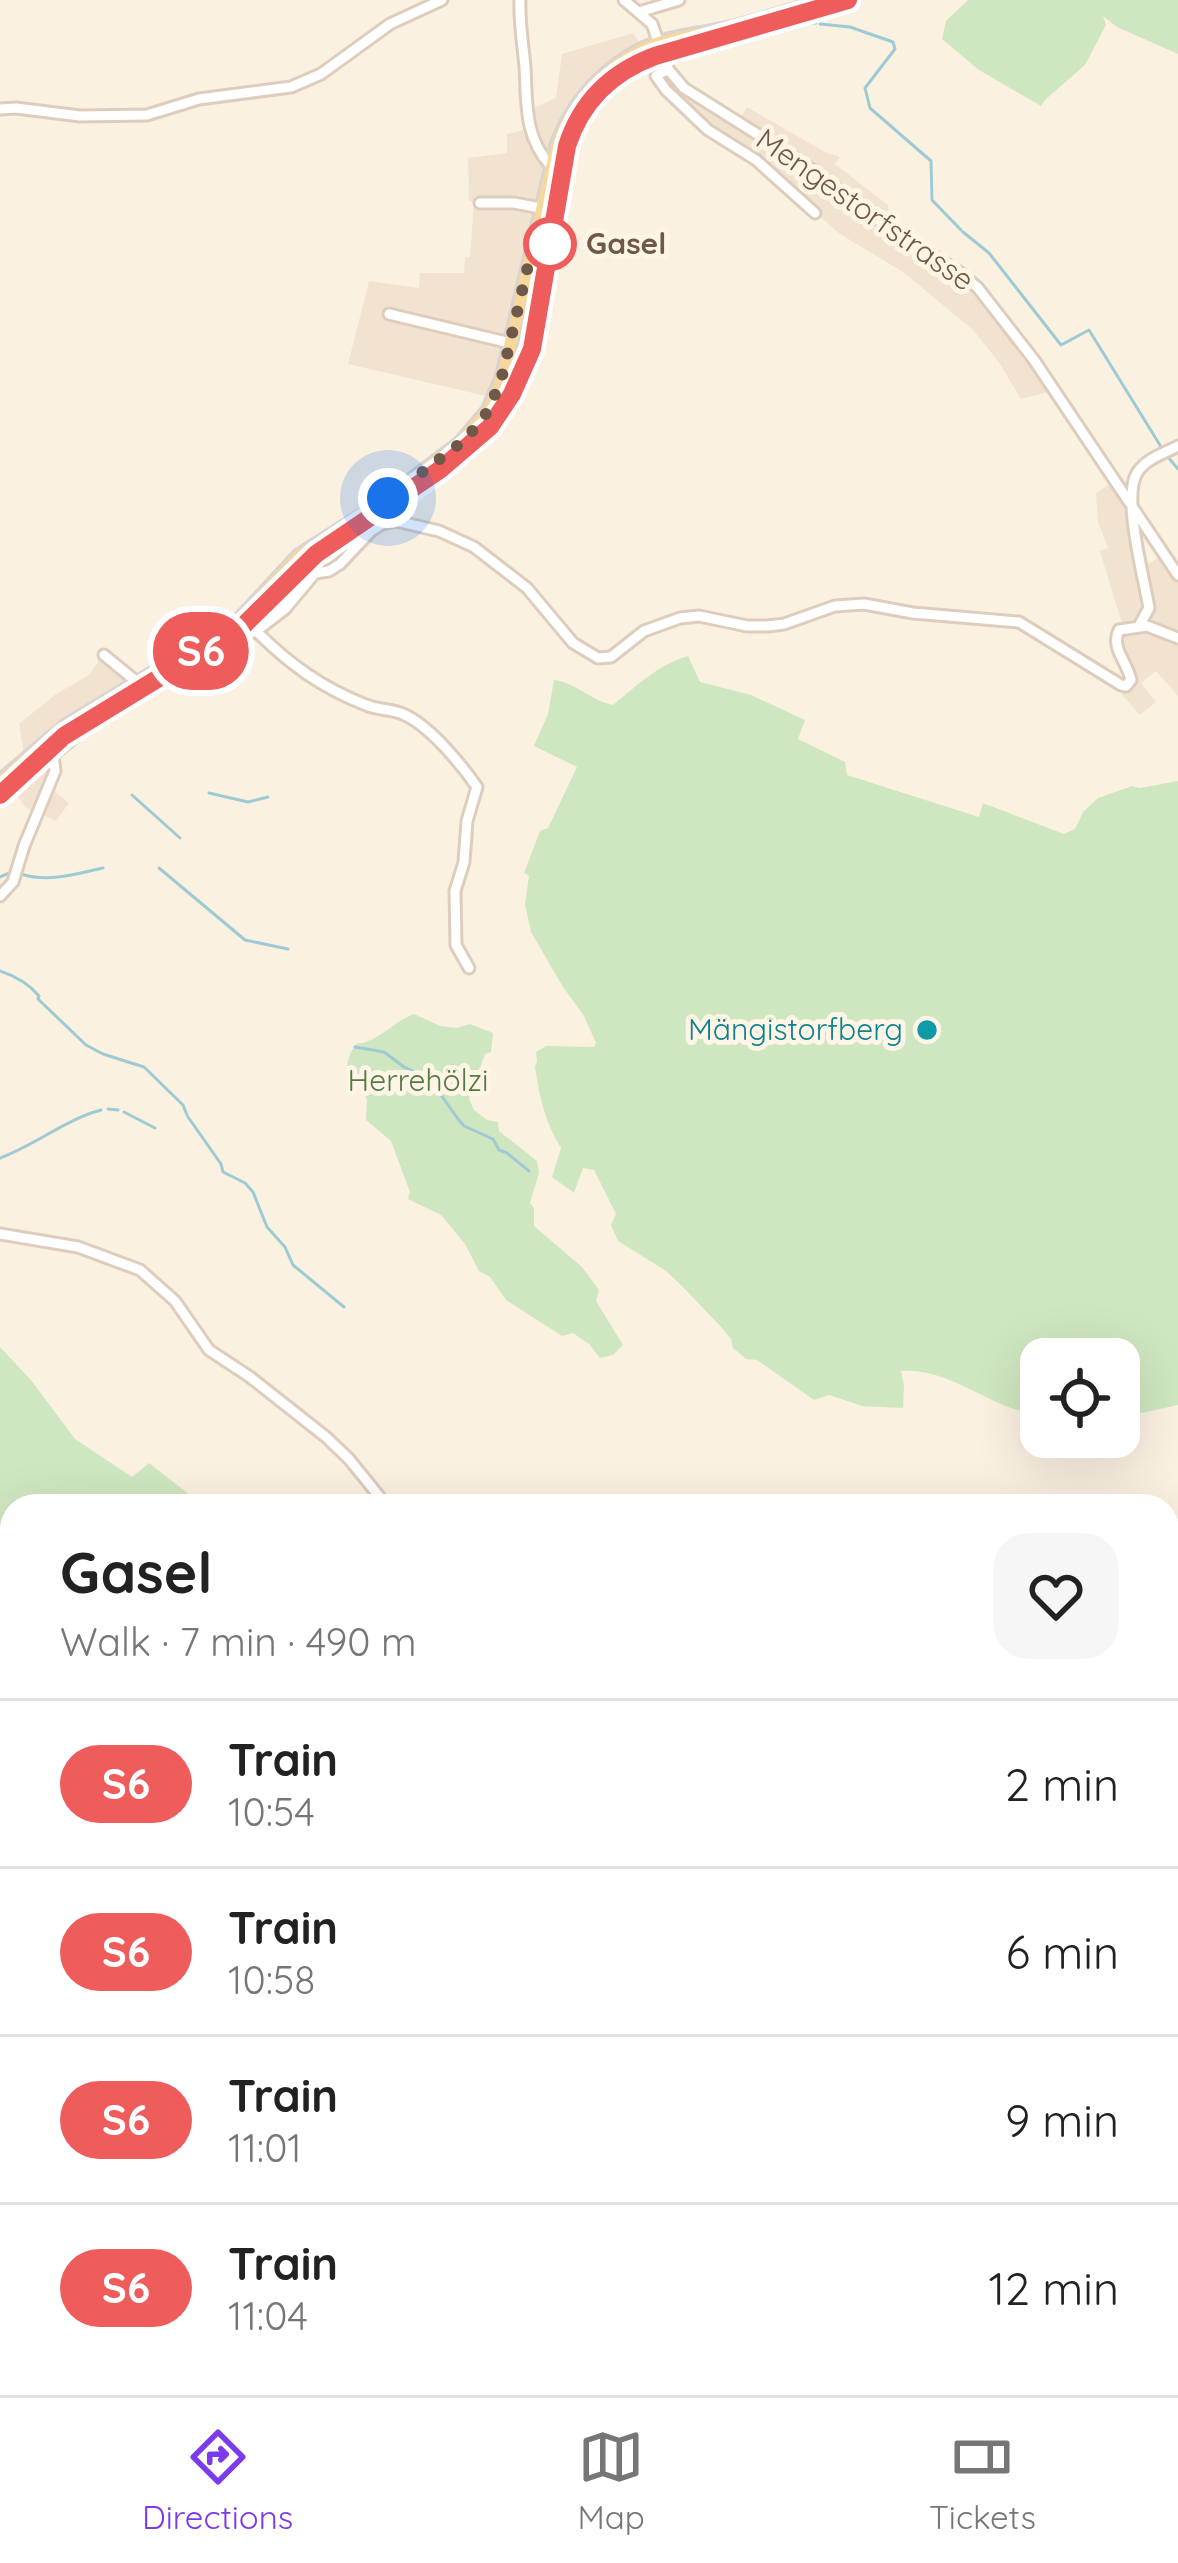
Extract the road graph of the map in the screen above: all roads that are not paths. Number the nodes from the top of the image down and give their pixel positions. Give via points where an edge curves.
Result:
1 (442, 0) edge
2 (520, 0) edge
3 (624, 0) edge
4 (679, 0) edge
5 (827, 0) edge
6 (639, 12) junction
7 (660, 43) junction
8 (668, 69) junction
9 (0, 109) edge
10 (551, 166) junction
11 (480, 203) dead end
12 (541, 208) junction
13 (815, 213) dead end
14 (389, 314) dead end
15 (510, 343) junction
16 (1178, 446) edge
17 (1130, 505) junction
18 (299, 556) junction
19 (315, 573) junction
20 (1178, 575) edge
21 (1149, 608) junction
22 (1138, 626) junction
23 (1158, 628) junction
24 (256, 632) junction
25 (1178, 638) edge
26 (104, 655) dead end
27 (137, 682) junction
28 (0, 782) edge
29 (0, 896) edge
30 (469, 968) dead end
31 (0, 1234) edge
32 (377, 1494) edge

1 - 9 street via 291,87 147,115
2 - 10 street via 529,124
3 - 6 street
4 - 6 street
5 - 7 main road
6 - 7 street
7 - 8 street
7 - 10 main road via 587,93
8 - 13 street via 656,76 680,105
8 - 17 street, Mengestorfstrasse via 684,88 978,288
10 - 12 main road
11 - 12 street
12 - 15 main road
14 - 15 street
15 - 18 main road via 494,403 472,434
16 - 17 street via 1138,471
17 - 20 street, Mengestorfstrasse
17 - 21 street
18 - 19 street
18 - 27 main road via 237,623
19 - 22 street via 347,559 382,524 422,525 484,554 534,595 577,646 604,658 680,618 776,626 864,604 1018,622 1126,686 1131,676 1116,637
19 - 24 street
21 - 22 street
21 - 23 street
22 - 23 street
23 - 25 street
24 - 29 street via 97,718 53,754 55,771 13,882
24 - 30 street via 311,679 410,718 477,787 455,890 456,945
26 - 27 street
27 - 28 main road via 59,731
31 - 32 street via 78,1246 153,1279 217,1358 337,1447

